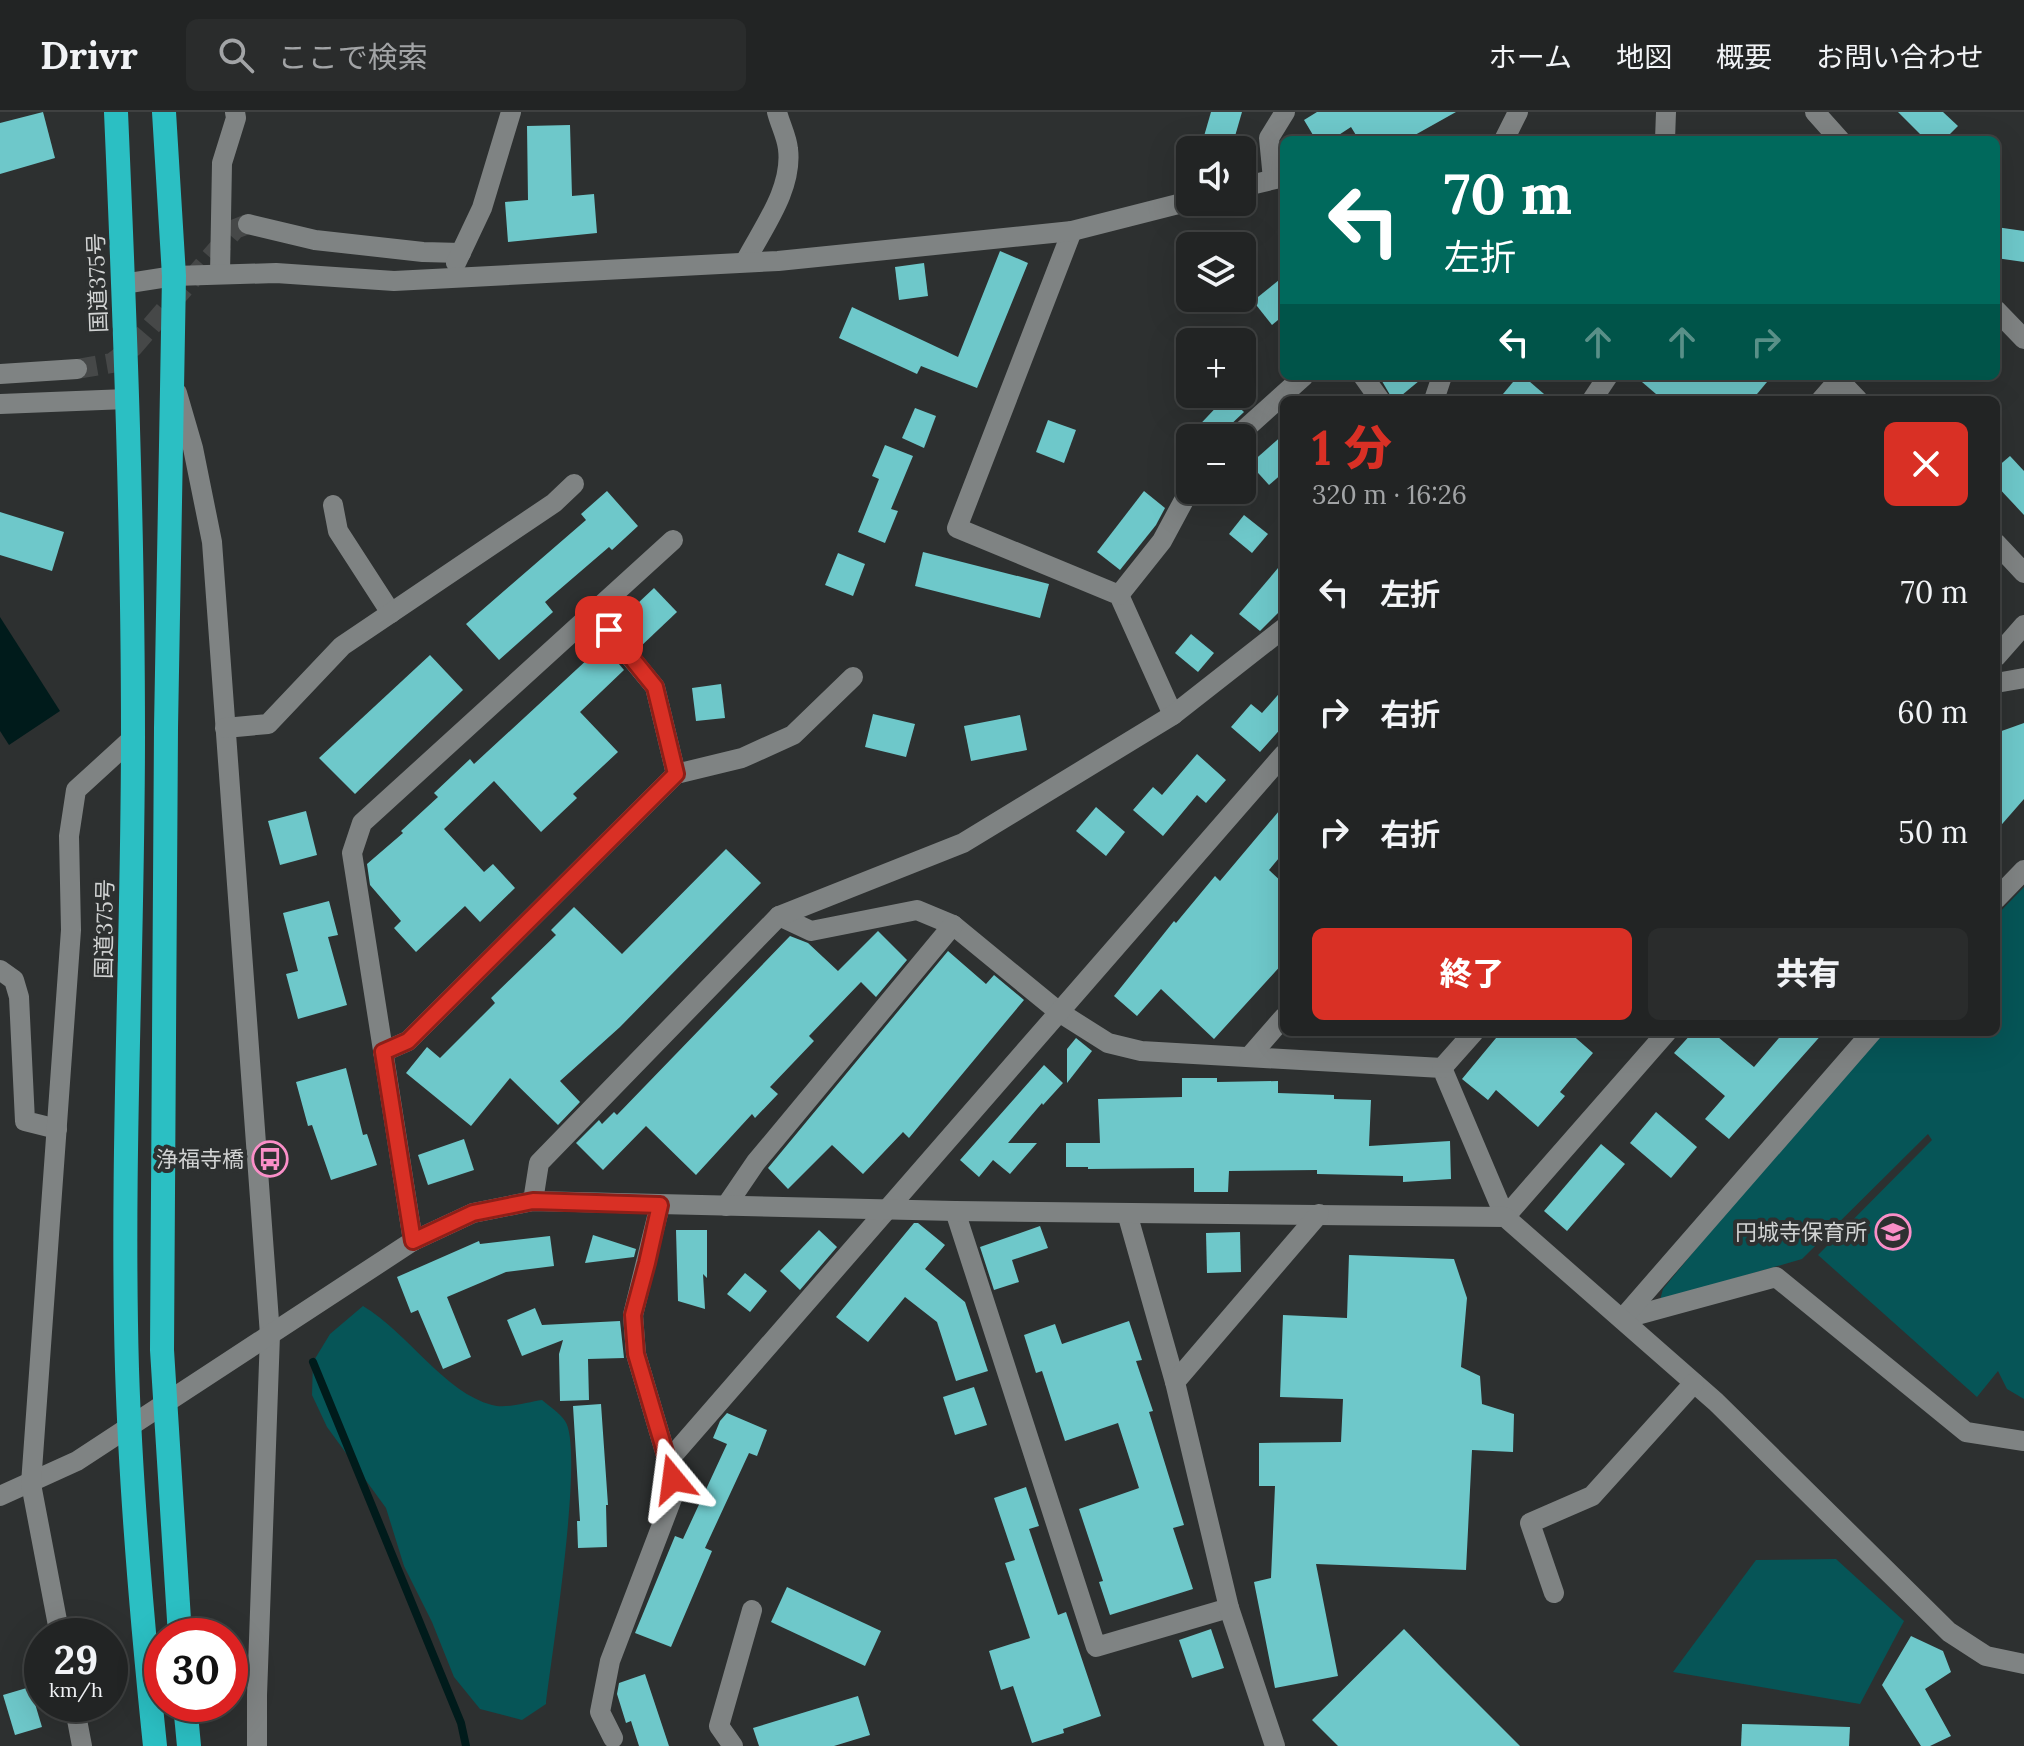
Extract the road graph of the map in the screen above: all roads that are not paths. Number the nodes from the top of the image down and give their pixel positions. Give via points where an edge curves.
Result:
1 (116, 112) edge
2 (164, 112) edge
3 (235, 112) edge
4 (511, 112) edge
5 (777, 112) edge
6 (1285, 112) edge
7 (1518, 112) edge
8 (1666, 112) edge
9 (1815, 112) edge
10 (1506, 136) edge
11 (1665, 136) edge
12 (1836, 136) edge
13 (1278, 178) edge
14 (1256, 184) edge
15 (1176, 205) edge
16 (248, 224) dead end
17 (1072, 231) junction
18 (461, 253) junction
19 (745, 262) junction
20 (220, 274) junction
21 (174, 276) junction
22 (449, 278) junction
23 (123, 284) junction
24 (2000, 314) edge
25 (2024, 339) edge
26 (77, 369) tunnel mouth
27 (0, 374) edge
28 (173, 379) junction
29 (1300, 380) edge
30 (1837, 380) edge
31 (1841, 380) edge
32 (1282, 396) edge
33 (1824, 396) edge
34 (1855, 396) edge
35 (1280, 398) edge
36 (127, 399) junction
37 (0, 404) edge
38 (1251, 424) edge
39 (574, 484) dead end
40 (1182, 504) edge
41 (333, 505) dead end
42 (673, 540) dead end
43 (2000, 547) edge
44 (2024, 573) edge
45 (1119, 595) junction
46 (593, 612) junction
47 (391, 613) junction
48 (2024, 625) edge
49 (1280, 631) edge
50 (2000, 652) edge
51 (853, 677) dead end
52 (2024, 678) edge
53 (2000, 682) edge
54 (1173, 715) junction
55 (225, 728) junction
56 (133, 738) junction
57 (1280, 759) edge
58 (676, 774) junction
59 (2024, 870) edge
60 (2000, 895) edge
61 (779, 916) junction
62 (953, 925) junction
63 (0, 970) edge
64 (1059, 1012) junction
65 (1280, 1022) edge
66 (1470, 1036) edge
67 (1663, 1036) edge
68 (1869, 1036) edge
69 (383, 1052) junction
70 (1249, 1057) junction
71 (1442, 1068) junction
72 (57, 1129) junction
73 (533, 1201) junction
74 (660, 1205) junction
75 (726, 1206) junction
76 (890, 1208) junction
77 (955, 1211) junction
78 (1127, 1213) junction
79 (1319, 1214) junction
80 (1505, 1217) junction
81 (413, 1241) junction
82 (1622, 1319) junction
83 (270, 1335) junction
84 (1175, 1382) junction
85 (1694, 1383) junction
86 (2024, 1441) edge
87 (668, 1461) junction
88 (31, 1484) junction
89 (0, 1496) edge
90 (1554, 1593) dead end
91 (1229, 1608) junction
92 (752, 1610) dead end
93 (57, 1618) edge
94 (179, 1618) edge
95 (2024, 1664) edge
96 (77, 1722) edge
97 (187, 1722) edge
98 (613, 1738) dead end
99 (82, 1746) edge
100 (155, 1746) edge
101 (189, 1746) edge
102 (257, 1746) edge
103 (733, 1746) edge
104 (1275, 1746) edge

1 - 23 highway, 国道375号
2 - 21 highway
3 - 20 street via 222,163
4 - 18 street via 482,208
5 - 19 street via 788,148 787,173
6 - 13 street via 1269,138
7 - 10 street
8 - 11 street
9 - 12 street
13 - 14 street
15 - 17 street
16 - 18 street via 315,240
17 - 19 street
17 - 45 street via 957,528
18 - 22 street
19 - 22 street
20 - 21 street
20 - 22 street
21 - 23 street
21 - 28 highway
23 - 36 highway, 国道375号
24 - 25 street
26 - 27 street
28 - 55 street via 212,542
28 - 94 highway via 162,1350
29 - 32 street
30 - 33 street
31 - 34 street
35 - 38 street
36 - 37 street
36 - 56 highway, 国道375号
39 - 47 street via 554,503
40 - 45 street via 1162,541
41 - 47 street via 338,531
42 - 46 street
43 - 44 street
45 - 54 street
46 - 58 street via 655,687
46 - 69 street via 362,823 352,853
47 - 55 street via 342,646 268,724
48 - 50 street
49 - 54 street
51 - 58 street via 793,735 742,758
52 - 53 street
54 - 61 street via 963,843
55 - 83 street
56 - 72 street via 76,790 69,836 71,930
56 - 100 highway, 国道375号 via 127,1369
57 - 64 street
58 - 69 street via 408,1041
59 - 60 street
61 - 62 street via 811,931 917,910
61 - 73 street via 539,1163
62 - 64 street
62 - 75 street via 756,1162
63 - 72 street via 14,980 19,997 25,1121
64 - 70 street via 1108,1043 1141,1051
64 - 76 street
65 - 70 street
66 - 71 street
67 - 80 street
68 - 82 street
69 - 81 street
70 - 71 street
71 - 80 street
72 - 88 street
73 - 74 street
73 - 81 street via 473,1213
74 - 75 street
74 - 87 street via 633,1315 636,1354
75 - 76 street
76 - 77 street
76 - 87 street
77 - 78 street
77 - 91 street via 1096,1647
78 - 79 street
78 - 84 street
79 - 80 street
79 - 84 street
80 - 82 street
81 - 83 street
82 - 85 street
82 - 86 street via 1776,1277 1966,1432
83 - 88 street via 77,1461
83 - 102 street
84 - 91 street
85 - 90 street via 1592,1496 1530,1523
85 - 95 street via 1949,1632 1986,1656
87 - 98 street via 673,1496 610,1661 600,1712
88 - 89 street
88 - 93 street
91 - 104 street
92 - 103 street via 719,1726
96 - 99 street
97 - 101 highway

